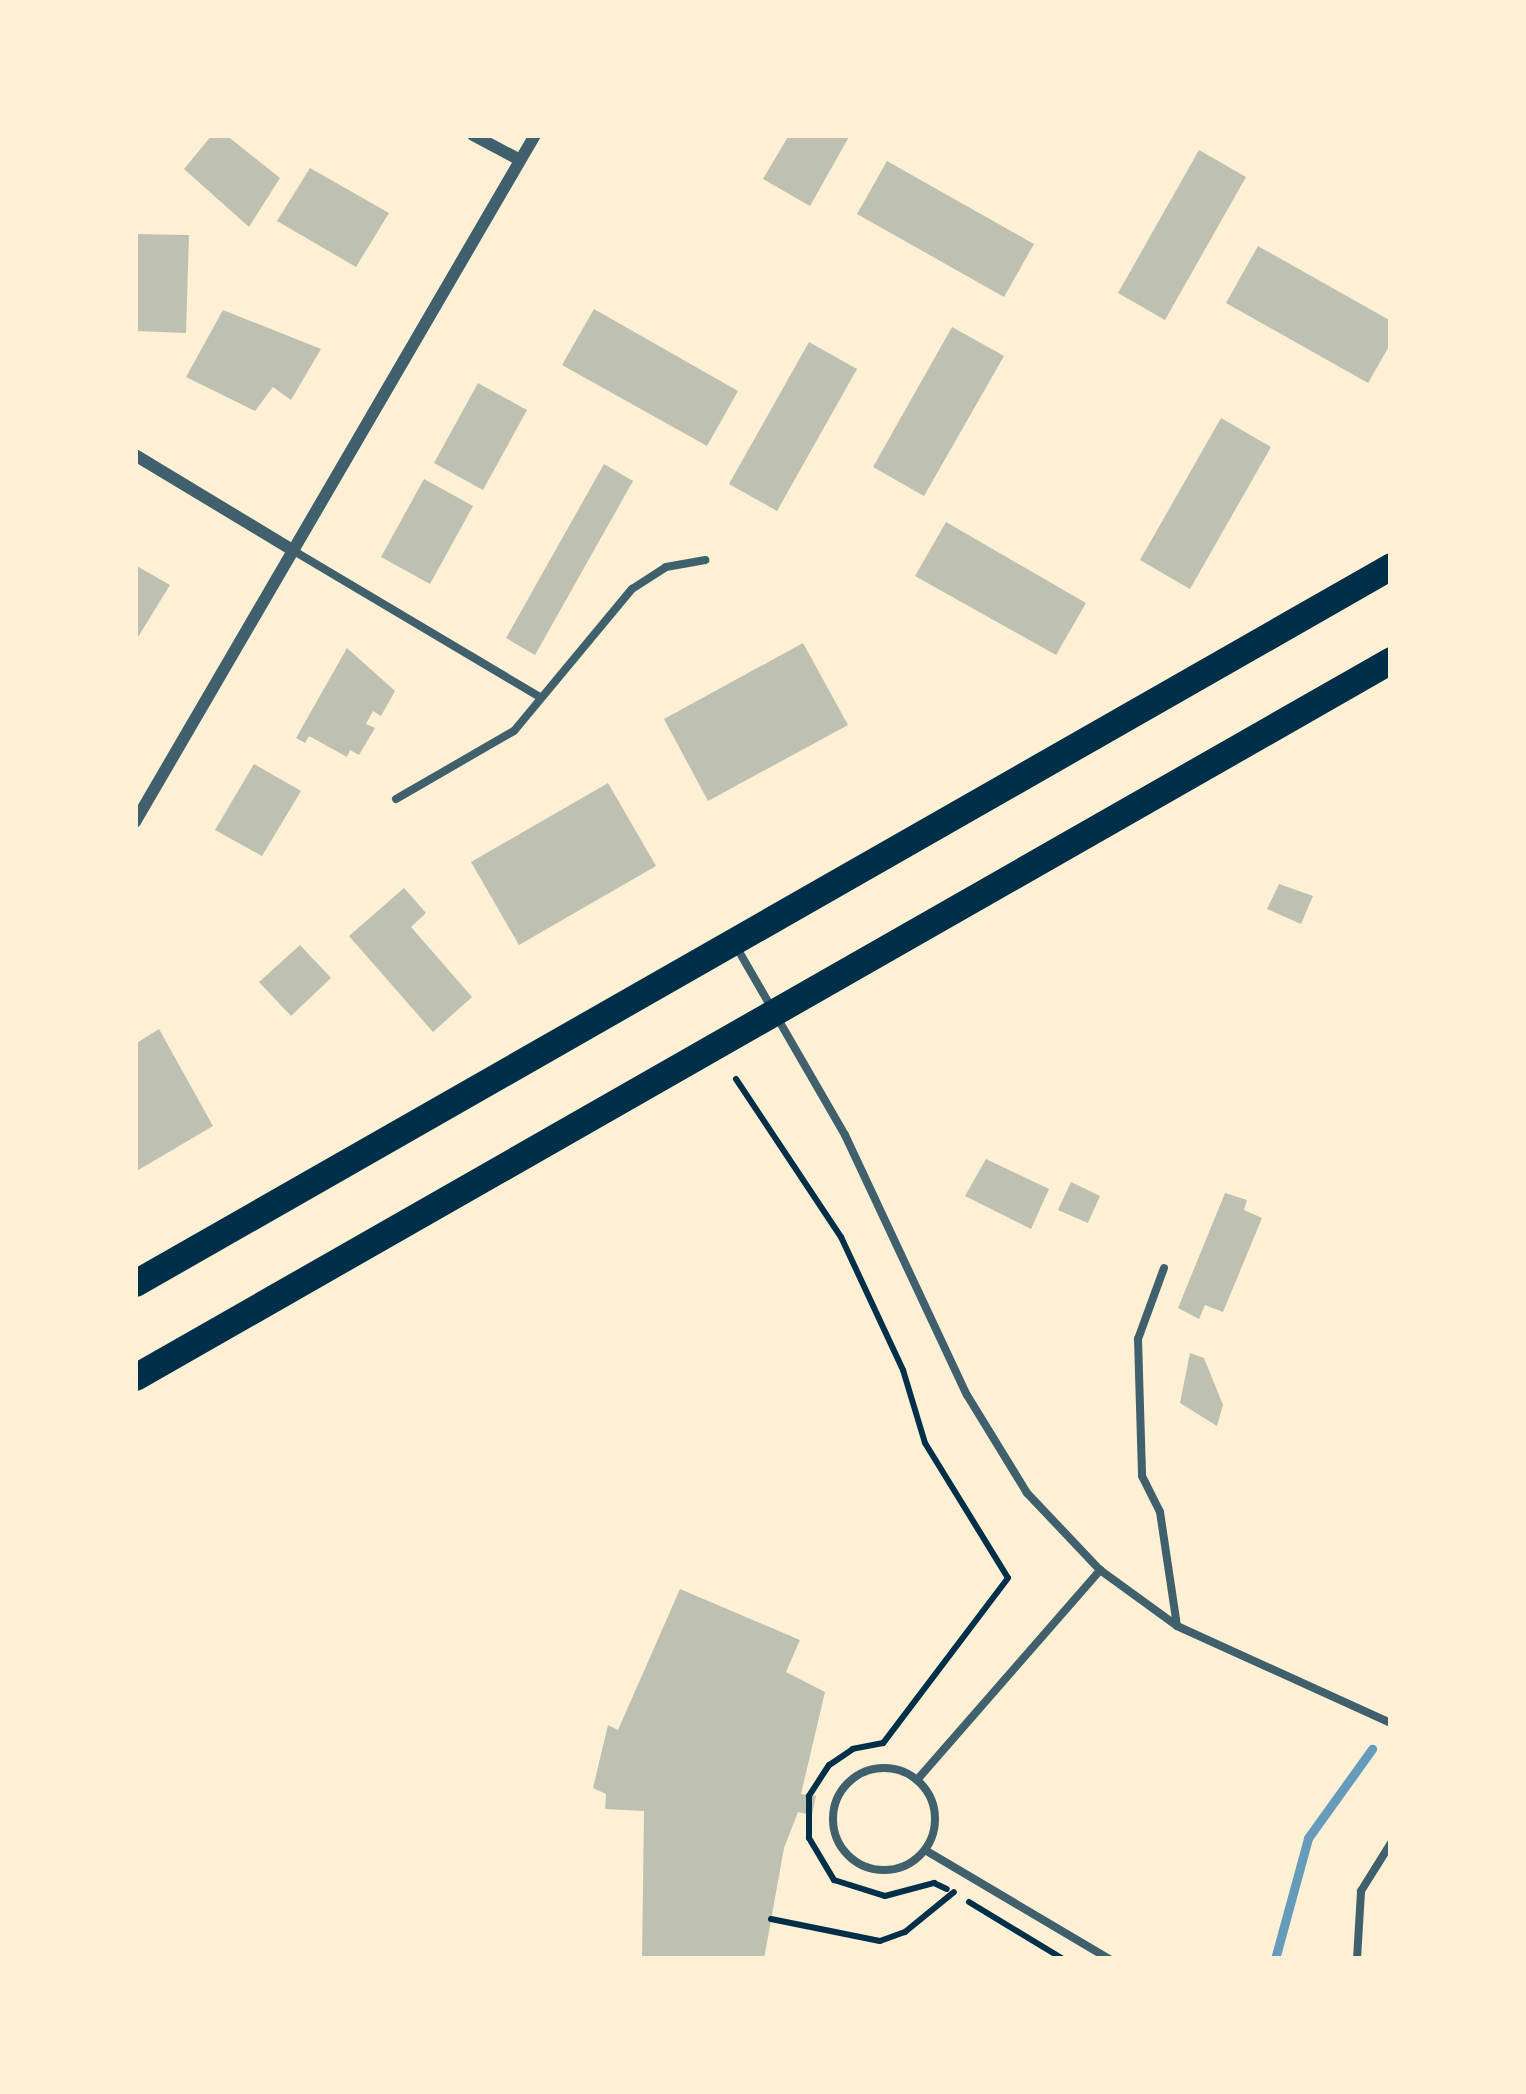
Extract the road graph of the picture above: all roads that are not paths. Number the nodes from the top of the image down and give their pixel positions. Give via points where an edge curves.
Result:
1 (472, 135) edge
2 (535, 135) edge
3 (520, 160) junction
4 (135, 455) edge
5 (294, 551) junction
6 (705, 560) dead end
7 (1391, 566) edge
8 (1391, 660) edge
9 (538, 696) junction
10 (396, 799) dead end
11 (135, 822) edge
12 (733, 941) junction
13 (775, 1013) junction
14 (1165, 1268) dead end
15 (135, 1283) edge
16 (135, 1377) edge
17 (1100, 1570) junction
18 (1177, 1626) junction
19 (1391, 1723) edge
20 (917, 1780) junction
21 (1391, 1843) edge
22 (925, 1850) junction
23 (1109, 1959) edge
24 (1358, 1959) edge

1 - 3 street
2 - 3 street
3 - 5 street
4 - 5 street
5 - 9 lane
5 - 11 street
6 - 9 lane via 666,567 632,589
7 - 12 main road
8 - 13 main road
9 - 10 lane via 514,731
12 - 13 lane
12 - 15 main road
13 - 16 main road
13 - 17 lane via 845,1135 1006,1463
14 - 18 lane via 1138,1339 1142,1476 1160,1512
17 - 18 lane
17 - 20 lane
18 - 19 lane
20 - 22 lane via 935,1814
20 - 22 lane via 868,1770 841,1791 833,1824 862,1865 896,1869
21 - 24 lane via 1361,1891
22 - 23 lane

